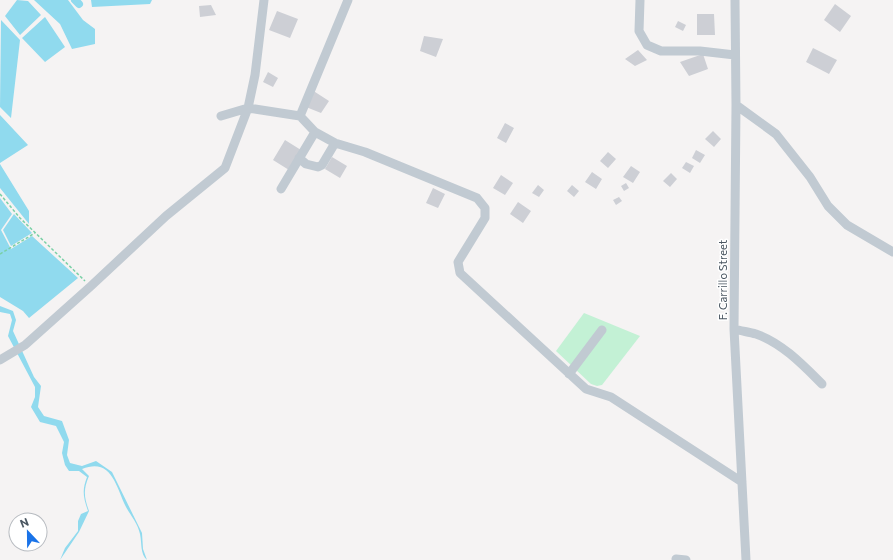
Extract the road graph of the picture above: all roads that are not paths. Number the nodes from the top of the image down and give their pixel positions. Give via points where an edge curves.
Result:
1 (264, 0) edge
2 (348, 0) edge
3 (640, 0) edge
4 (734, 0) edge
5 (735, 55) junction
6 (736, 105) junction
7 (248, 108) junction
8 (221, 116) dead end
9 (300, 116) junction
10 (314, 132) junction
11 (336, 143) junction
12 (299, 158) junction
13 (281, 189) dead end
14 (893, 252) edge
15 (602, 330) dead end
16 (734, 330) junction
17 (0, 360) edge
18 (569, 374) junction
19 (822, 384) dead end
20 (742, 482) junction
21 (676, 559) edge
22 (686, 560) edge
23 (746, 560) edge

1 - 7 street via 255,75
2 - 9 street
3 - 5 street via 639,31 647,45 661,51 700,51
4 - 5 street, F. Carrillo Street
5 - 6 street, F. Carrillo Street
6 - 14 street via 776,134 810,177 828,206 847,225
6 - 16 street, F. Carrillo Street
7 - 8 street
7 - 9 street
7 - 17 street via 225,168 166,216 25,345
9 - 10 street
10 - 11 street
10 - 12 street
11 - 12 street via 318,167 306,164
11 - 18 street via 365,152 477,198 485,208 485,218 458,262 460,273
12 - 13 street
15 - 18 street
16 - 19 street via 756,334 780,347 804,365
16 - 20 street, F. Carrillo Street
18 - 20 street via 586,389 611,397
20 - 23 street, F. Carrillo Street
21 - 22 street

